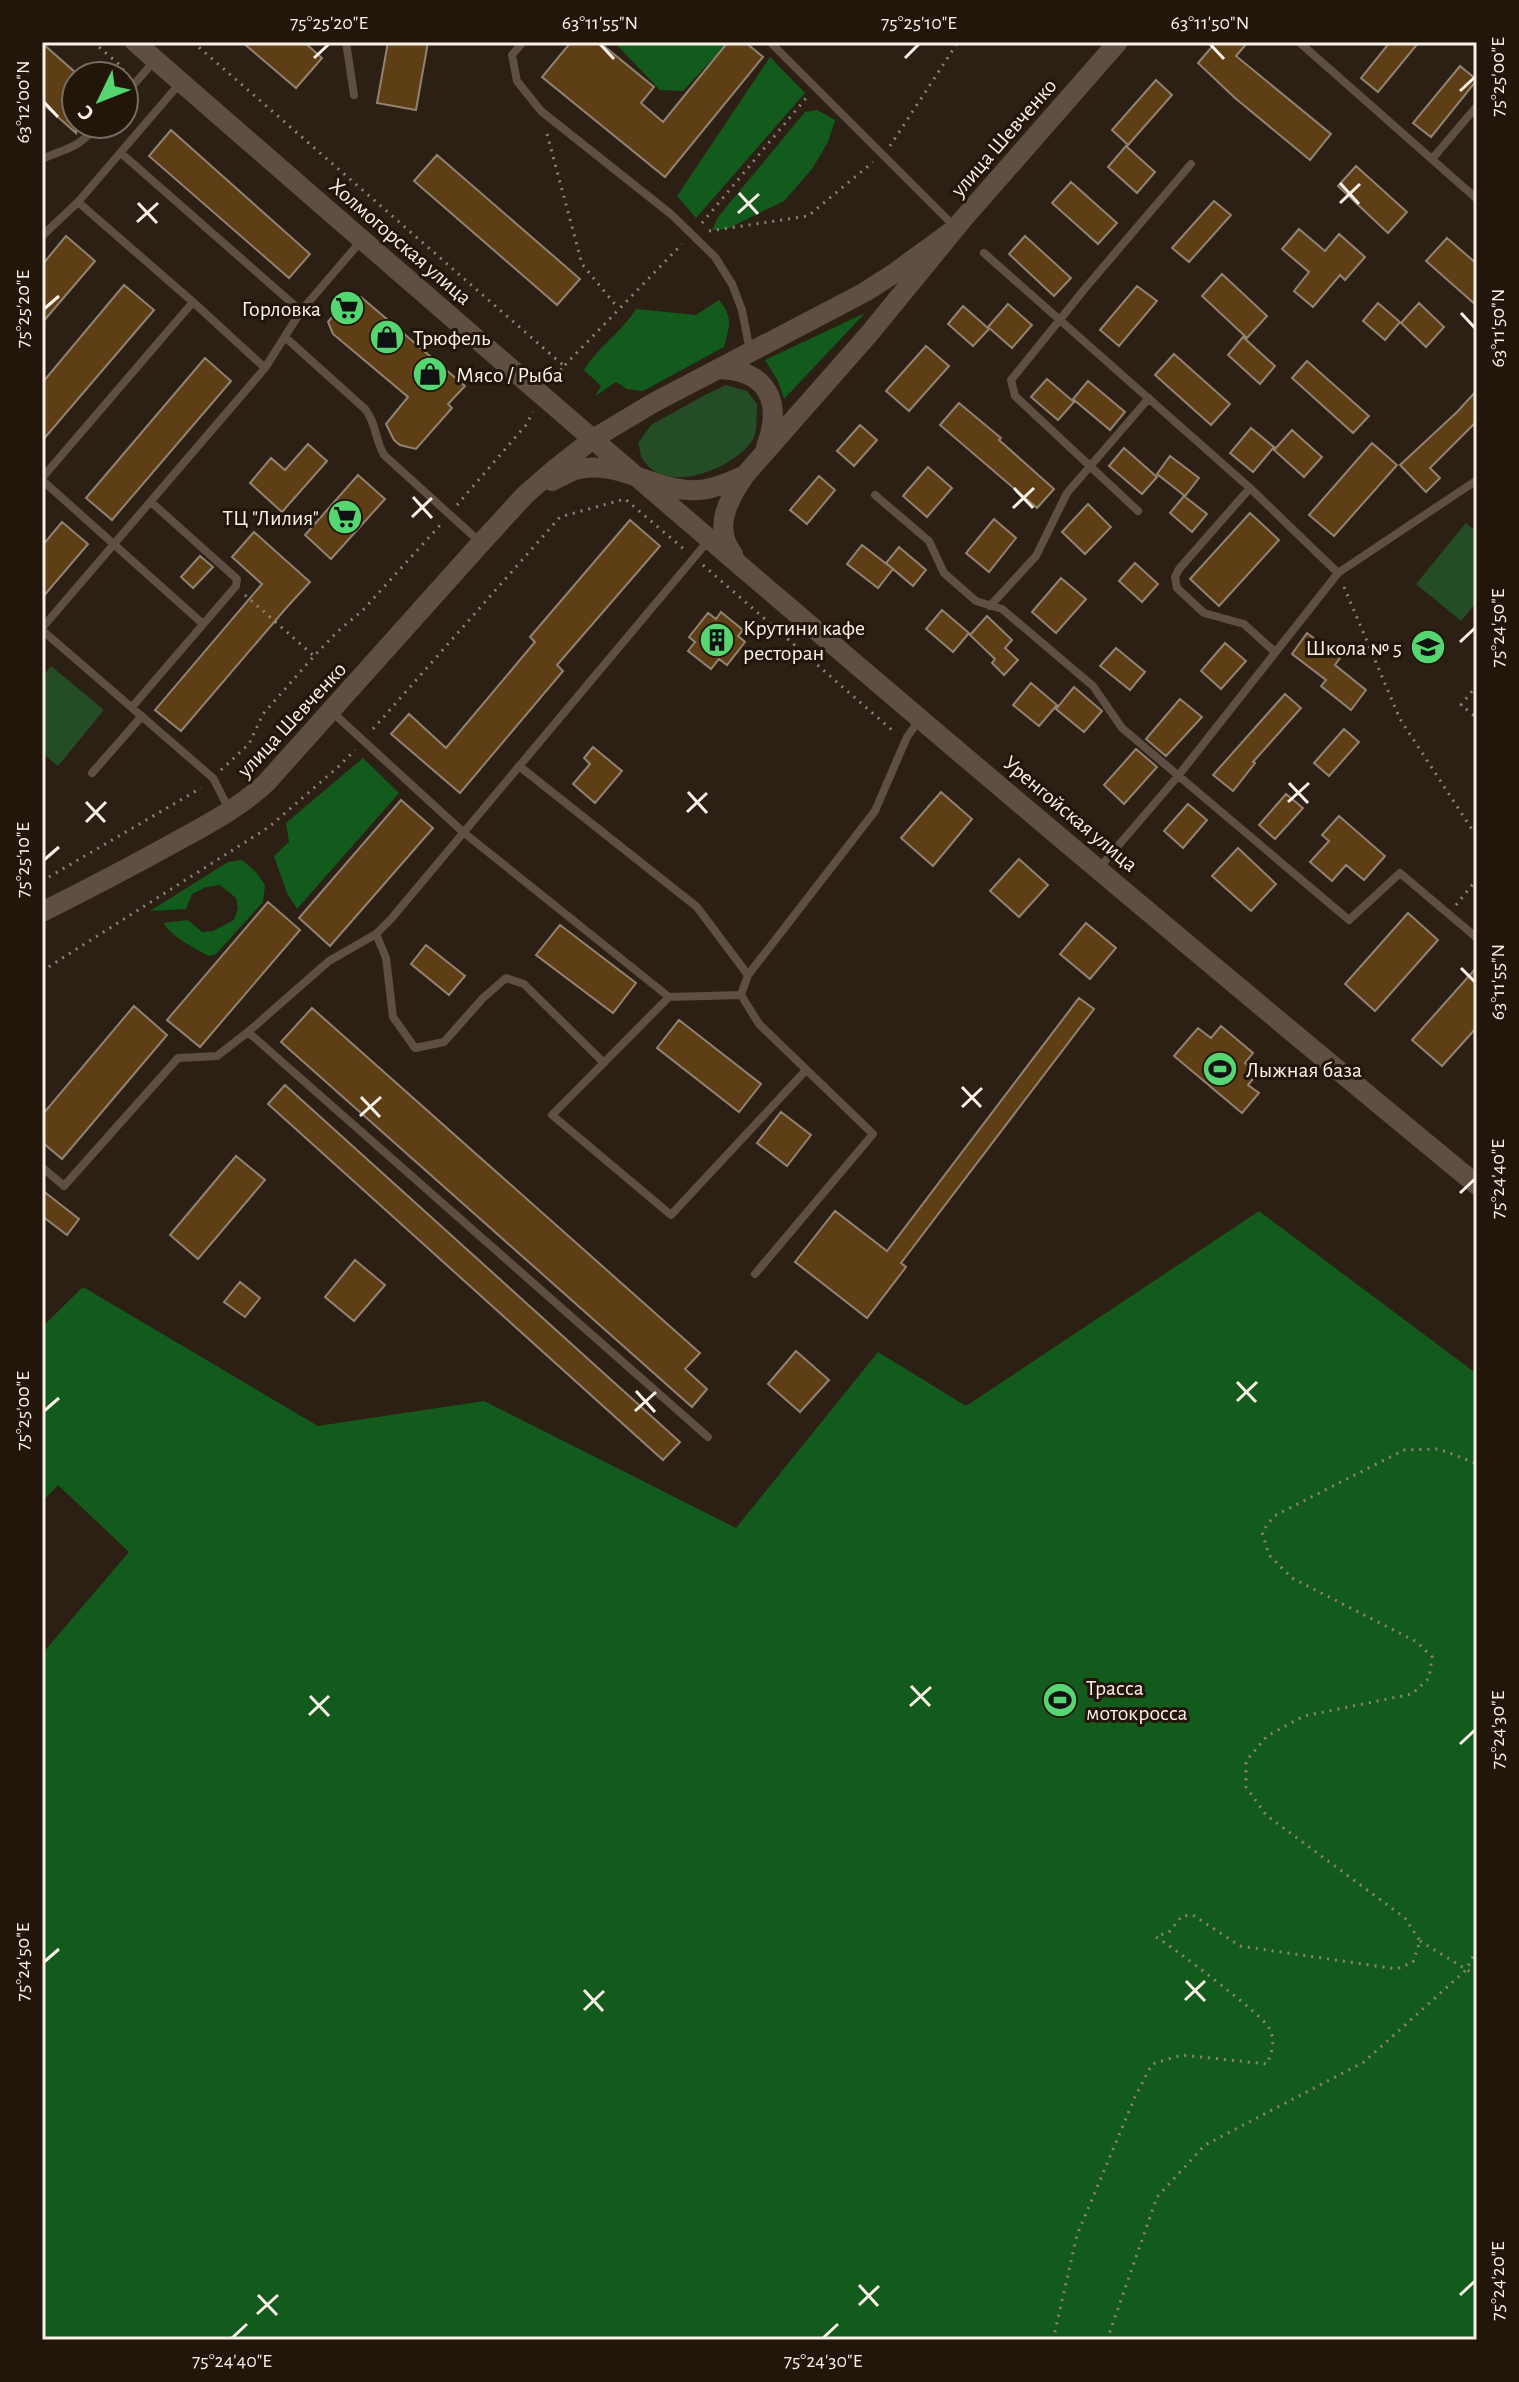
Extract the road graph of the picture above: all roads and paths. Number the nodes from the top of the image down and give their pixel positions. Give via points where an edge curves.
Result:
1 (135, 42) edge
2 (193, 42) edge
3 (346, 42) edge
4 (523, 42) edge
5 (770, 42) edge
6 (958, 42) edge
7 (1118, 42) edge
8 (1299, 42) edge
9 (155, 59) junction
10 (140, 77) edge
11 (182, 82) junction
12 (815, 88) junction
13 (354, 95) dead end
14 (1477, 106) edge
15 (541, 111) junction
16 (84, 140) edge
17 (121, 153) junction
18 (881, 155) junction
19 (42, 158) edge
20 (1432, 159) junction
21 (1191, 164) dead end
22 (1477, 199) edge
23 (78, 202) junction
24 (956, 228) junction
25 (693, 234) junction
26 (42, 236) edge
27 (362, 240) junction
28 (984, 253) dead end
29 (193, 302) junction
30 (618, 308) junction
31 (301, 311) junction
32 (1060, 319) junction
33 (285, 337) junction
34 (750, 351) junction
35 (564, 366) junction
36 (265, 368) junction
37 (716, 369) junction
38 (544, 395) junction
39 (1149, 398) junction
40 (653, 403) junction
41 (593, 439) junction
42 (1090, 466) junction
43 (750, 469) junction
44 (636, 475) junction
45 (42, 479) edge
46 (1477, 480) edge
47 (1250, 488) junction
48 (525, 495) junction
49 (875, 495) dead end
50 (151, 502) junction
51 (1138, 511) dead end
52 (449, 514) junction
53 (710, 539) junction
54 (481, 543) junction
55 (114, 545) junction
56 (694, 557) junction
57 (746, 569) junction
58 (1338, 573) junction
59 (236, 586) junction
60 (990, 606) junction
61 (203, 624) junction
62 (42, 629) edge
63 (1275, 652) junction
64 (314, 656) junction
65 (1477, 685) edge
66 (132, 707) junction
67 (331, 711) junction
68 (142, 716) junction
69 (921, 718) junction
70 (1477, 718) edge
71 (363, 741) junction
72 (905, 741) junction
73 (519, 766) junction
74 (92, 773) dead end
75 (1178, 776) junction
76 (213, 778) junction
77 (230, 812) junction
78 (463, 832) junction
79 (1477, 837) edge
80 (1099, 869) junction
81 (1477, 879) edge
82 (42, 881) edge
83 (42, 912) edge
84 (1448, 914) junction
85 (376, 934) junction
86 (1477, 938) edge
87 (42, 971) edge
88 (748, 975) junction
89 (741, 995) junction
90 (669, 997) junction
91 (248, 1032) junction
92 (604, 1063) junction
93 (806, 1070) junction
94 (42, 1167) edge
95 (1477, 1185) edge
96 (755, 1274) dead end
97 (708, 1437) dead end
98 (1477, 1467) edge
99 (1420, 1941) junction
100 (1477, 1949) edge
101 (1466, 1970) junction
102 (1477, 1976) edge
103 (1071, 2233) dead end
104 (1077, 2235) junction
105 (1053, 2340) edge
106 (1107, 2340) edge

1 - 9 street, Холмогорская улица
2 - 35 path
3 - 13 lane
4 - 15 lane via 512,55 517,81
5 - 12 lane
6 - 18 path
7 - 24 street, улица Шевченко
8 - 20 lane
9 - 10 lane
9 - 11 street, Холмогорская улица
11 - 17 lane
11 - 27 street, Холмогорская улица
12 - 18 lane
12 - 25 path
14 - 20 lane
15 - 25 lane
15 - 30 path via 582,264
16 - 19 lane
17 - 23 lane
17 - 31 lane
18 - 24 lane
18 - 25 path via 808,216
20 - 22 lane
21 - 32 lane
23 - 26 lane
23 - 29 lane
24 - 34 street via 865,292
24 - 43 street
25 - 30 path
25 - 34 lane via 732,284
27 - 31 lane
27 - 38 street, Холмогорская улица
28 - 32 lane
29 - 36 lane
29 - 45 lane
30 - 35 path
31 - 33 lane
32 - 39 lane
32 - 42 lane via 1011,380 1015,396
33 - 36 lane
33 - 52 lane via 365,409 384,455
34 - 37 street
35 - 38 path
36 - 50 lane
37 - 40 street
37 - 43 street via 746,372 764,385 773,405 766,446
38 - 41 street, Холмогорская улица
38 - 52 path via 526,425
39 - 42 lane
39 - 47 lane
40 - 41 street
40 - 44 street via 625,437 623,455
41 - 44 street, Холмогорская улица
41 - 48 street
42 - 51 lane
42 - 60 lane via 1067,493 1036,556
43 - 44 street via 731,482 697,490 663,486
43 - 57 street via 728,501 723,530 729,550
44 - 48 street via 575,470
44 - 53 street, Уренгойская улица
45 - 55 lane
46 - 58 lane
47 - 58 lane
47 - 63 lane via 1175,577 1177,588 1204,613 1244,624
48 - 54 street, улица Шевченко
49 - 60 lane via 929,541 944,573 976,601
50 - 55 lane
50 - 59 lane via 237,579
52 - 54 lane
52 - 64 path
53 - 56 lane
53 - 57 street, Уренгойская улица
54 - 67 street, улица Шевченко
55 - 61 lane
55 - 62 lane
56 - 71 path via 625,499 560,517
56 - 72 path
56 - 73 lane
57 - 69 street, Уренгойская улица
58 - 63 lane
58 - 79 path via 1400,719
59 - 61 lane
59 - 64 path
60 - 75 lane via 1002,609 1093,686 1122,728
61 - 66 lane
62 - 66 lane
63 - 75 lane
64 - 76 path via 263,714 249,744
65 - 70 path via 1461,705
66 - 68 lane
67 - 71 lane
67 - 77 street, улица Шевченко via 266,783
68 - 74 lane
68 - 76 lane
69 - 72 lane
69 - 80 street, Уренгойская улица
71 - 78 lane
71 - 87 path via 269,827
72 - 88 lane via 875,811
73 - 78 lane
73 - 88 lane via 697,907
75 - 80 lane
75 - 84 lane via 1349,920 1400,873
76 - 77 lane
76 - 82 path
77 - 83 street, улица Шевченко
78 - 85 lane
78 - 90 lane
80 - 95 street, Уренгойская улица
81 - 84 path
84 - 86 lane
85 - 91 lane via 329,961
85 - 92 lane via 386,958 393,1017 415,1048 444,1042 506,978 524,984
88 - 89 lane
89 - 90 lane
89 - 93 lane via 759,1024
90 - 92 lane
91 - 94 lane via 217,1056 178,1058 64,1186
91 - 97 lane
92 - 93 lane via 552,1115 671,1215
93 - 96 lane via 873,1134
98 - 99 path via 1439,1449 1404,1450 1274,1516 1262,1532 1269,1555 1292,1578 1417,1642 1432,1657 1429,1678 1412,1694 1304,1716 1267,1736 1246,1761 1246,1787 1266,1815 1405,1918
99 - 101 path
99 - 104 path via 1413,1962 1397,1969 1240,1946 1193,1915 1182,1916 1170,1931 1156,1937 1269,2025 1274,2046 1267,2064 1182,2055 1152,2064
100 - 101 path
101 - 102 path
101 - 106 path via 1364,2062 1205,2145 1157,2197
103 - 104 path
104 - 105 path

